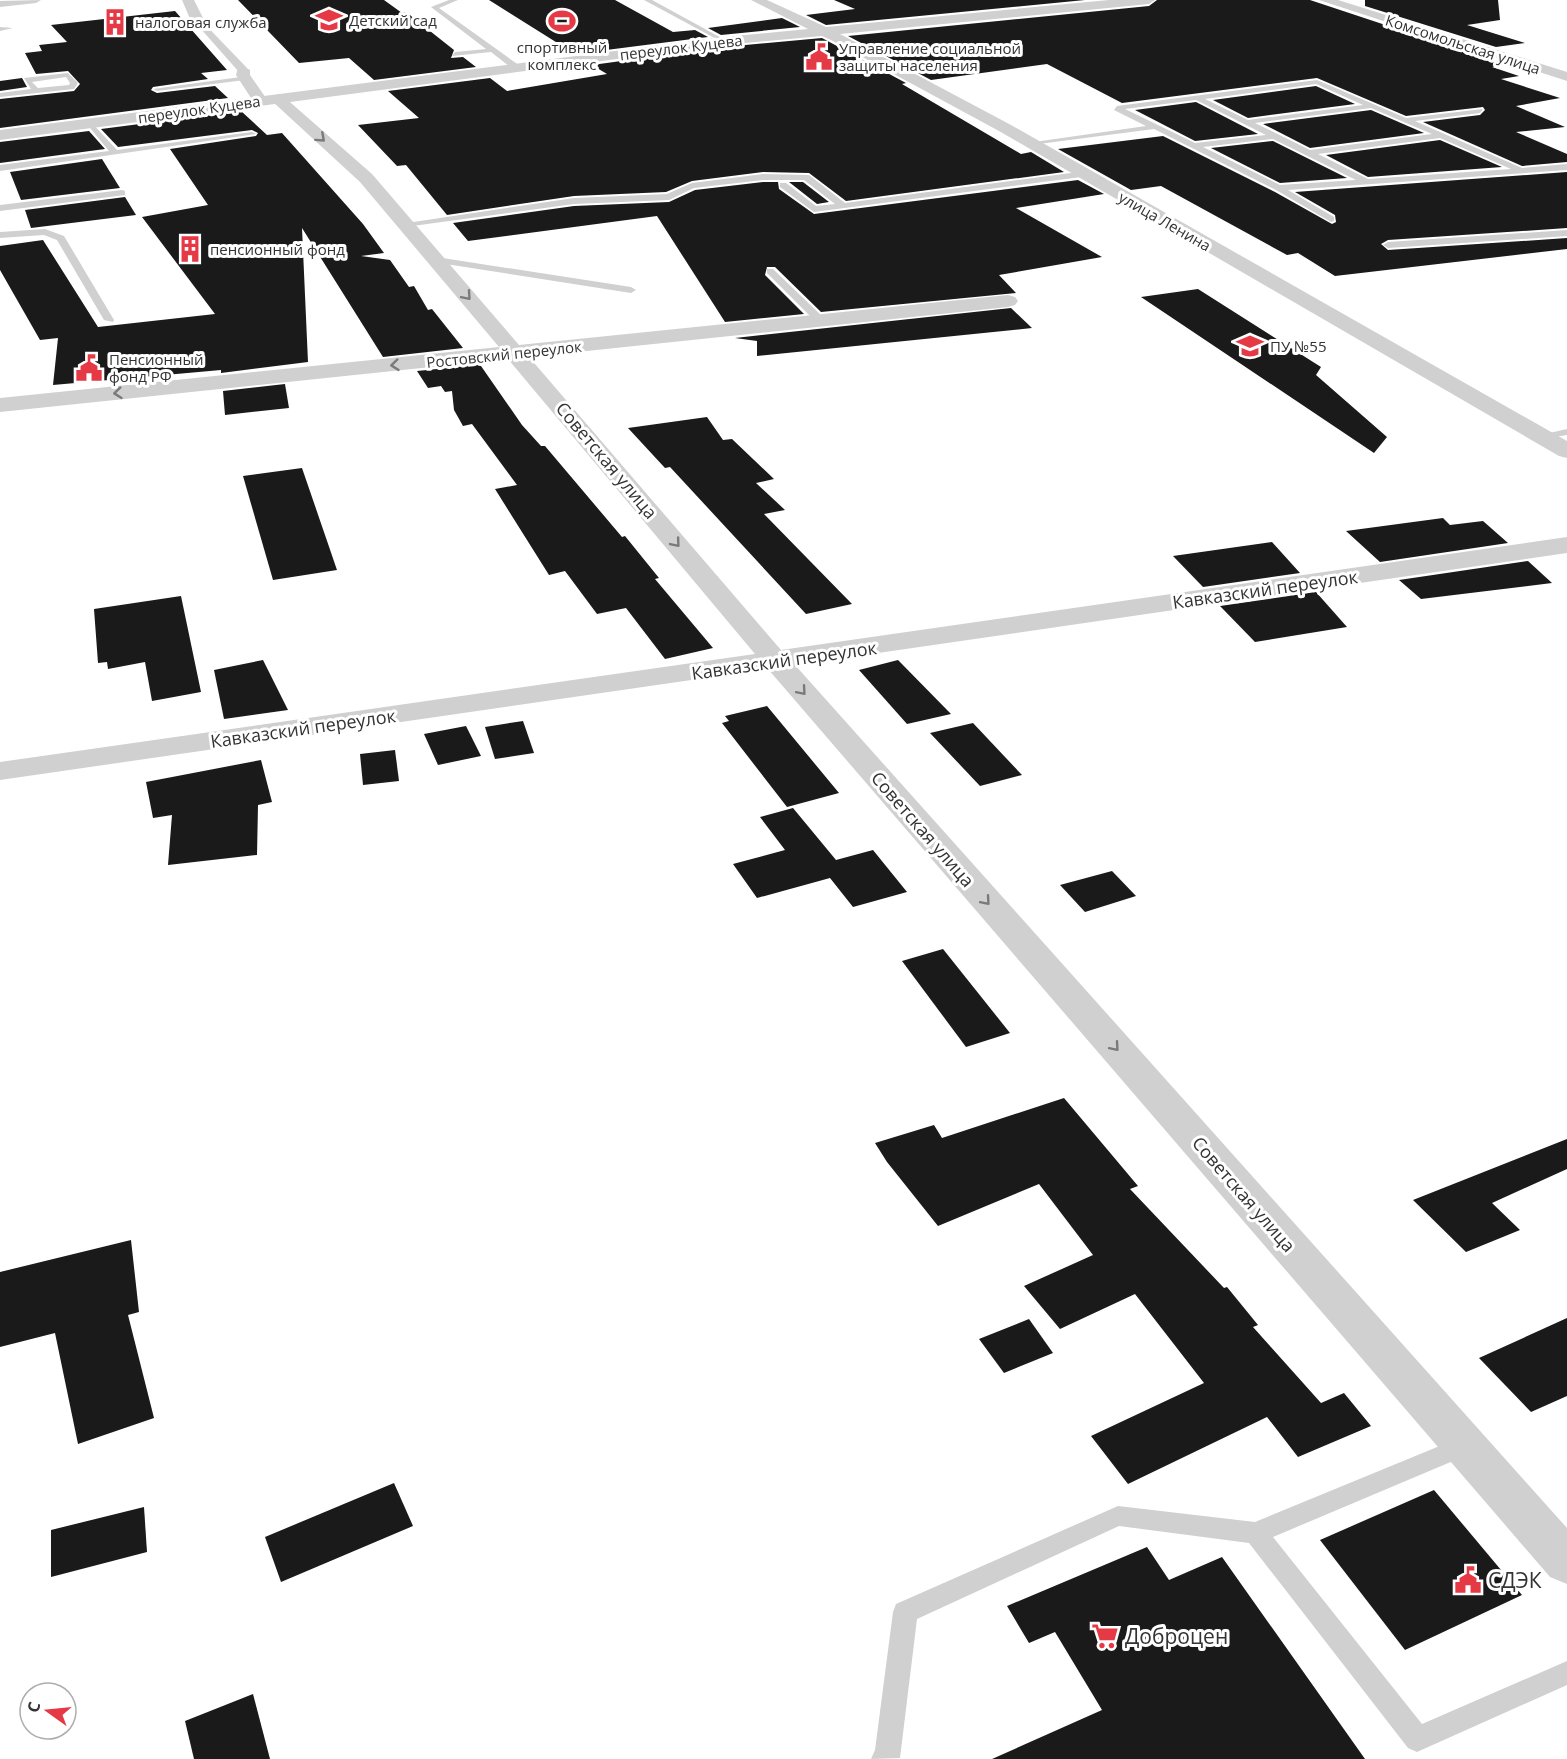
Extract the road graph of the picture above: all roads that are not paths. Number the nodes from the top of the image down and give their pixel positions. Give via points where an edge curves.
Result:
1 (36, 0) edge
2 (188, 0) edge
3 (455, 0) edge
4 (647, 0) edge
5 (757, 0) edge
6 (1149, 0) edge
7 (1325, 0) edge
8 (0, 4) edge
9 (196, 18) joint
10 (10, 28) dead end
11 (0, 29) edge
12 (820, 30) junction
13 (724, 41) junction
14 (492, 50) junction
15 (455, 54) dead end
16 (517, 68) junction
17 (244, 74) junction
18 (1567, 77) edge
19 (157, 89) dead end
20 (36, 91) junction
21 (0, 95) edge
22 (1198, 98) junction
23 (269, 100) junction
24 (1373, 106) junction
25 (1480, 111) dead end
26 (1405, 120) junction
27 (1247, 122) junction
28 (90, 123) junction
29 (1154, 127) junction
30 (252, 134) dead end
31 (0, 135) edge
32 (1275, 136) junction
33 (1441, 136) junction
34 (1031, 143) junction
35 (1194, 146) junction
36 (115, 153) junction
37 (1309, 153) junction
38 (1567, 167) edge
39 (0, 168) edge
40 (1522, 171) junction
41 (1086, 174) junction
42 (1366, 181) junction
43 (783, 185) dead end
44 (1280, 188) junction
45 (122, 193) dead end
46 (843, 206) junction
47 (0, 208) edge
48 (1331, 219) dead end
49 (405, 224) junction
50 (1567, 233) edge
51 (0, 235) edge
52 (1388, 245) dead end
53 (436, 260) junction
54 (770, 271) dead end
55 (632, 290) dead end
56 (1008, 301) dead end
57 (109, 320) dead end
58 (821, 321) junction
59 (516, 353) junction
60 (0, 405) edge
61 (1567, 432) edge
62 (1542, 436) junction
63 (1567, 451) edge
64 (1567, 545) edge
65 (776, 661) junction
66 (0, 771) edge
67 (1465, 1446) junction
68 (1256, 1533) junction
69 (1567, 1562) edge
70 (1567, 1673) edge
71 (884, 1759) edge

1 - 8 street
2 - 9 street
3 - 14 lane via 434,7
4 - 13 lane
5 - 12 street, улица Ленина
6 - 12 street, переулок Куцева
7 - 18 street, Комсомольская улица
9 - 17 street
10 - 11 lane
12 - 13 street, переулок Куцева
12 - 34 street, улица Ленина
13 - 16 street, переулок Куцева
14 - 15 lane
14 - 16 lane
16 - 23 street, переулок Куцева
17 - 19 lane
17 - 23 street, Советская улица
20 - 20 lane via 71,87 74,83 68,75 27,80
20 - 21 lane
22 - 24 lane via 1317,82
22 - 27 lane
22 - 29 lane via 1116,108
23 - 28 street, переулок Куцева
23 -> 49 street, Советская улица via 366,178
24 - 26 lane
24 - 27 lane
25 - 26 lane
26 - 33 lane
27 - 32 lane
28 - 31 street, переулок Куцева
28 - 36 lane
29 - 34 lane
29 - 35 lane
30 - 36 lane
32 - 35 lane
32 - 37 lane
33 - 37 lane
33 - 40 lane
34 - 41 street, улица Ленина
35 - 44 lane
36 - 39 lane
37 - 42 lane
38 - 40 lane
40 - 42 lane
41 - 46 lane
41 - 62 street, улица Ленина
42 - 44 lane
43 - 46 lane via 814,209
44 - 48 lane
45 - 47 lane
46 - 49 lane via 806,177 763,177 692,186 669,197 574,201
49 - 53 street, Советская улица
50 - 52 lane
51 - 57 lane via 45,232 61,238
53 - 55 lane
53 -> 59 street, Советская улица
54 - 58 lane
56 - 58 street, Ростовский переулок
58 - 59 street, Ростовский переулок
59 -> 60 street, Ростовский переулок
59 -> 65 street, Советская улица
61 - 62 lane
62 - 63 street, улица Ленина
64 - 65 street, Кавказский переулок
65 - 66 street, Кавказский переулок
65 -> 67 street, Советская улица
67 - 68 lane
67 - 69 street, Советская улица
68 - 70 lane via 1418,1738
68 - 71 lane via 1118,1516 905,1612

